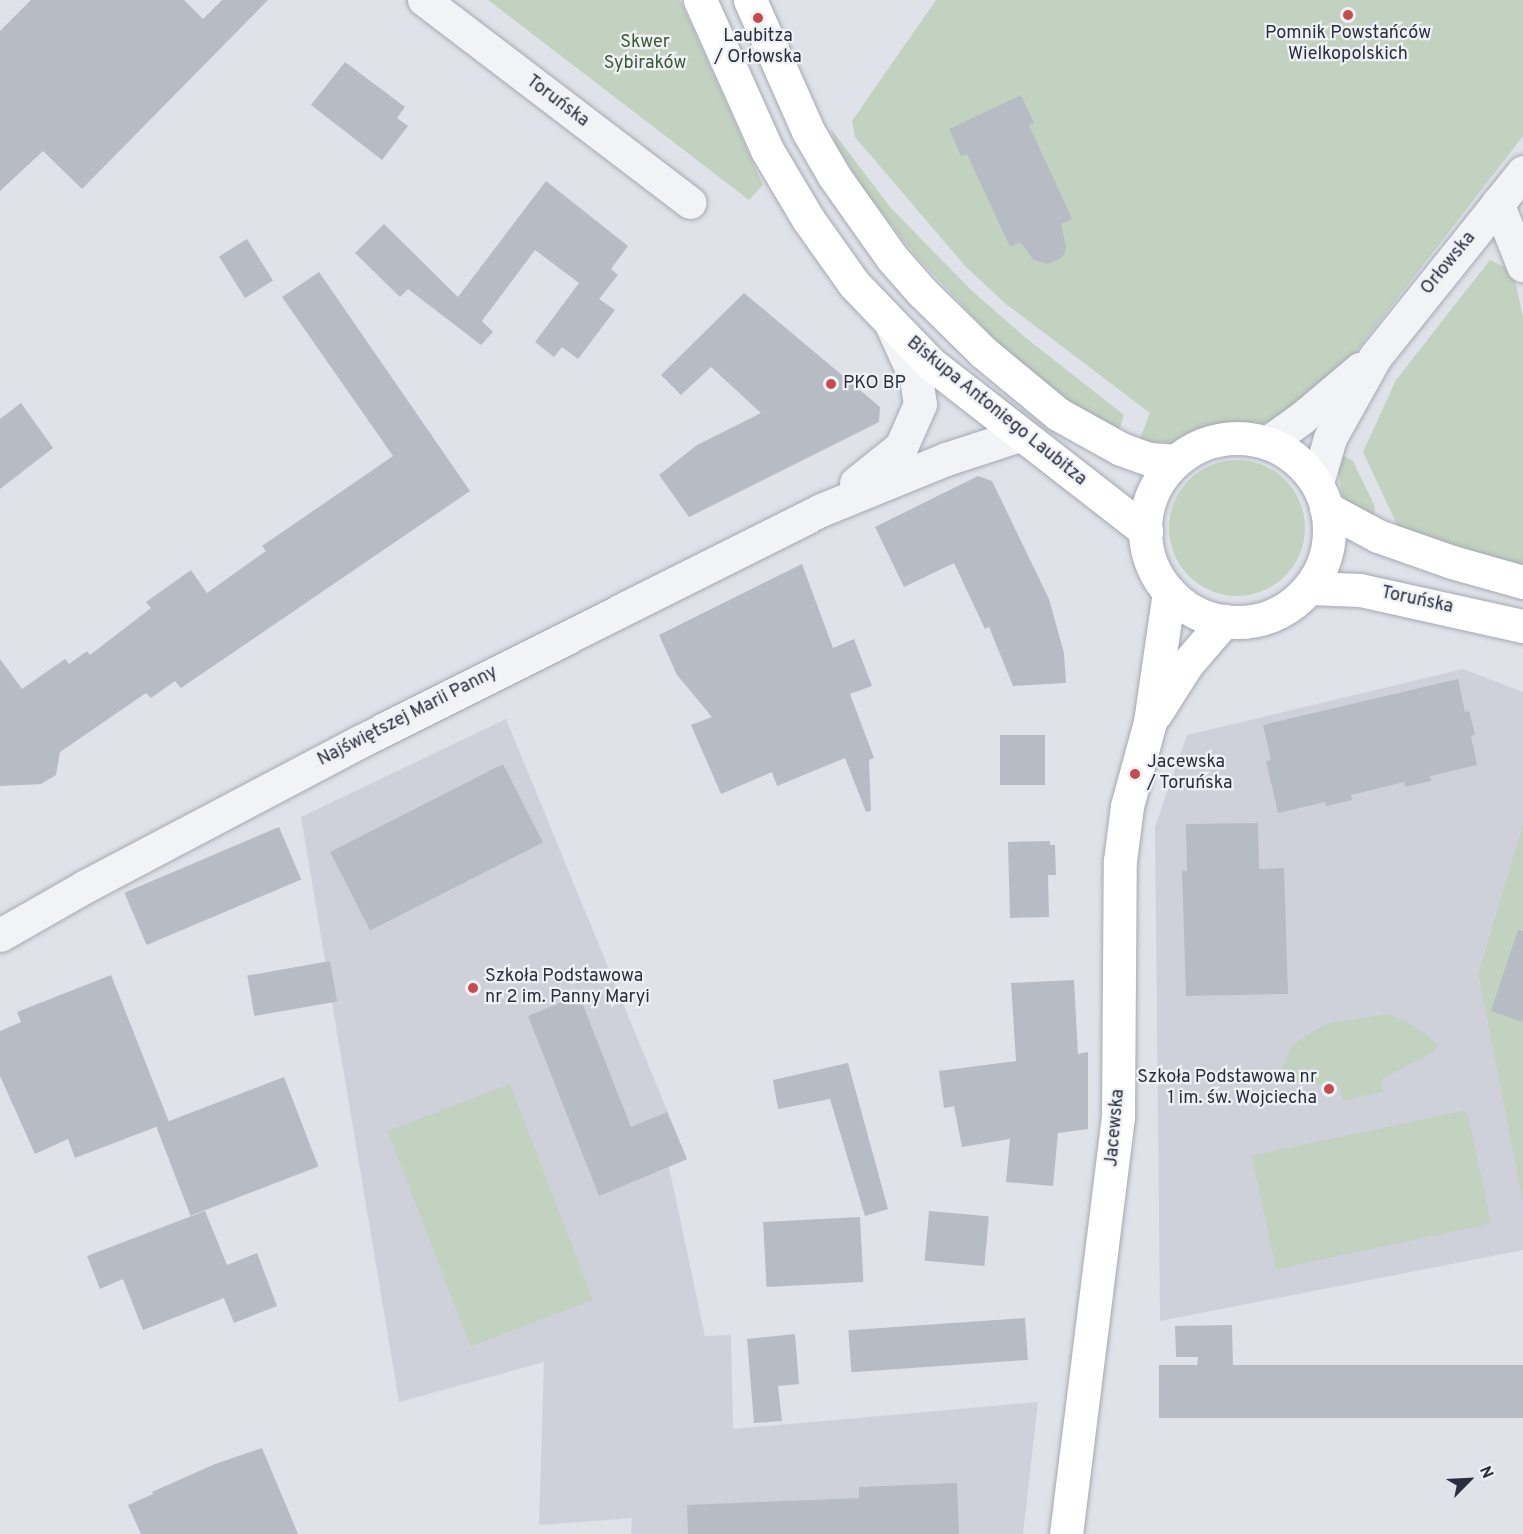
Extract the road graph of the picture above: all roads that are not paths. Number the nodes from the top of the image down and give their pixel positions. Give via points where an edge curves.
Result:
1 (424, 0) edge
2 (700, 0) edge
3 (750, 0) edge
4 (1523, 172) edge
5 (690, 203) dead end
6 (1498, 203) junction
7 (1523, 266) edge
8 (892, 326) junction
9 (1375, 357) junction
10 (1020, 435) junction
11 (1267, 442) junction
12 (1176, 461) junction
13 (1322, 495) junction
14 (821, 510) junction
15 (1146, 531) junction
16 (1523, 582) edge
17 (1309, 588) junction
18 (1169, 592) junction
19 (1224, 621) junction
20 (1523, 626) edge
21 (1150, 722) junction
22 (0, 935) edge
23 (1066, 1534) edge

1 - 5 street, Toruńska
2 - 8 main road, Biskupa Antoniego Laubitza via 766,150 808,219
3 - 12 main road, Biskupa Antoniego Laubitza via 808,131 834,176 892,258 922,292 983,351 1058,414 1121,449 1149,459
4 - 6 street, Orłowska
6 - 7 street
6 - 9 street, Orłowska
8 - 10 main road, Biskupa Antoniego Laubitza via 930,363
8 - 14 street, Najświętszej Marii Panny via 916,379 920,404 915,420 901,447
9 - 11 street, Orłowska
9 - 13 street, Orłowska via 1329,438
10 - 14 street, Najświętszej Marii Panny via 946,459
10 - 15 main road, Biskupa Antoniego Laubitza
11 - 12 main road via 1248,438 1219,440
11 - 13 main road via 1295,458
12 - 15 main road via 1154,491
13 - 16 main road via 1378,536
13 - 17 main road via 1329,541 1319,573
14 - 22 street, Najświętszej Marii Panny via 359,742
15 - 18 main road via 1156,574
17 - 19 main road via 1285,609 1256,620
17 - 20 main road, Toruńska via 1360,590
18 - 19 main road via 1187,607
18 - 21 main road, Jacewska
19 - 21 main road, Jacewska via 1187,664
21 - 23 main road, Jacewska via 1127,806 1120,861 1118,1117

